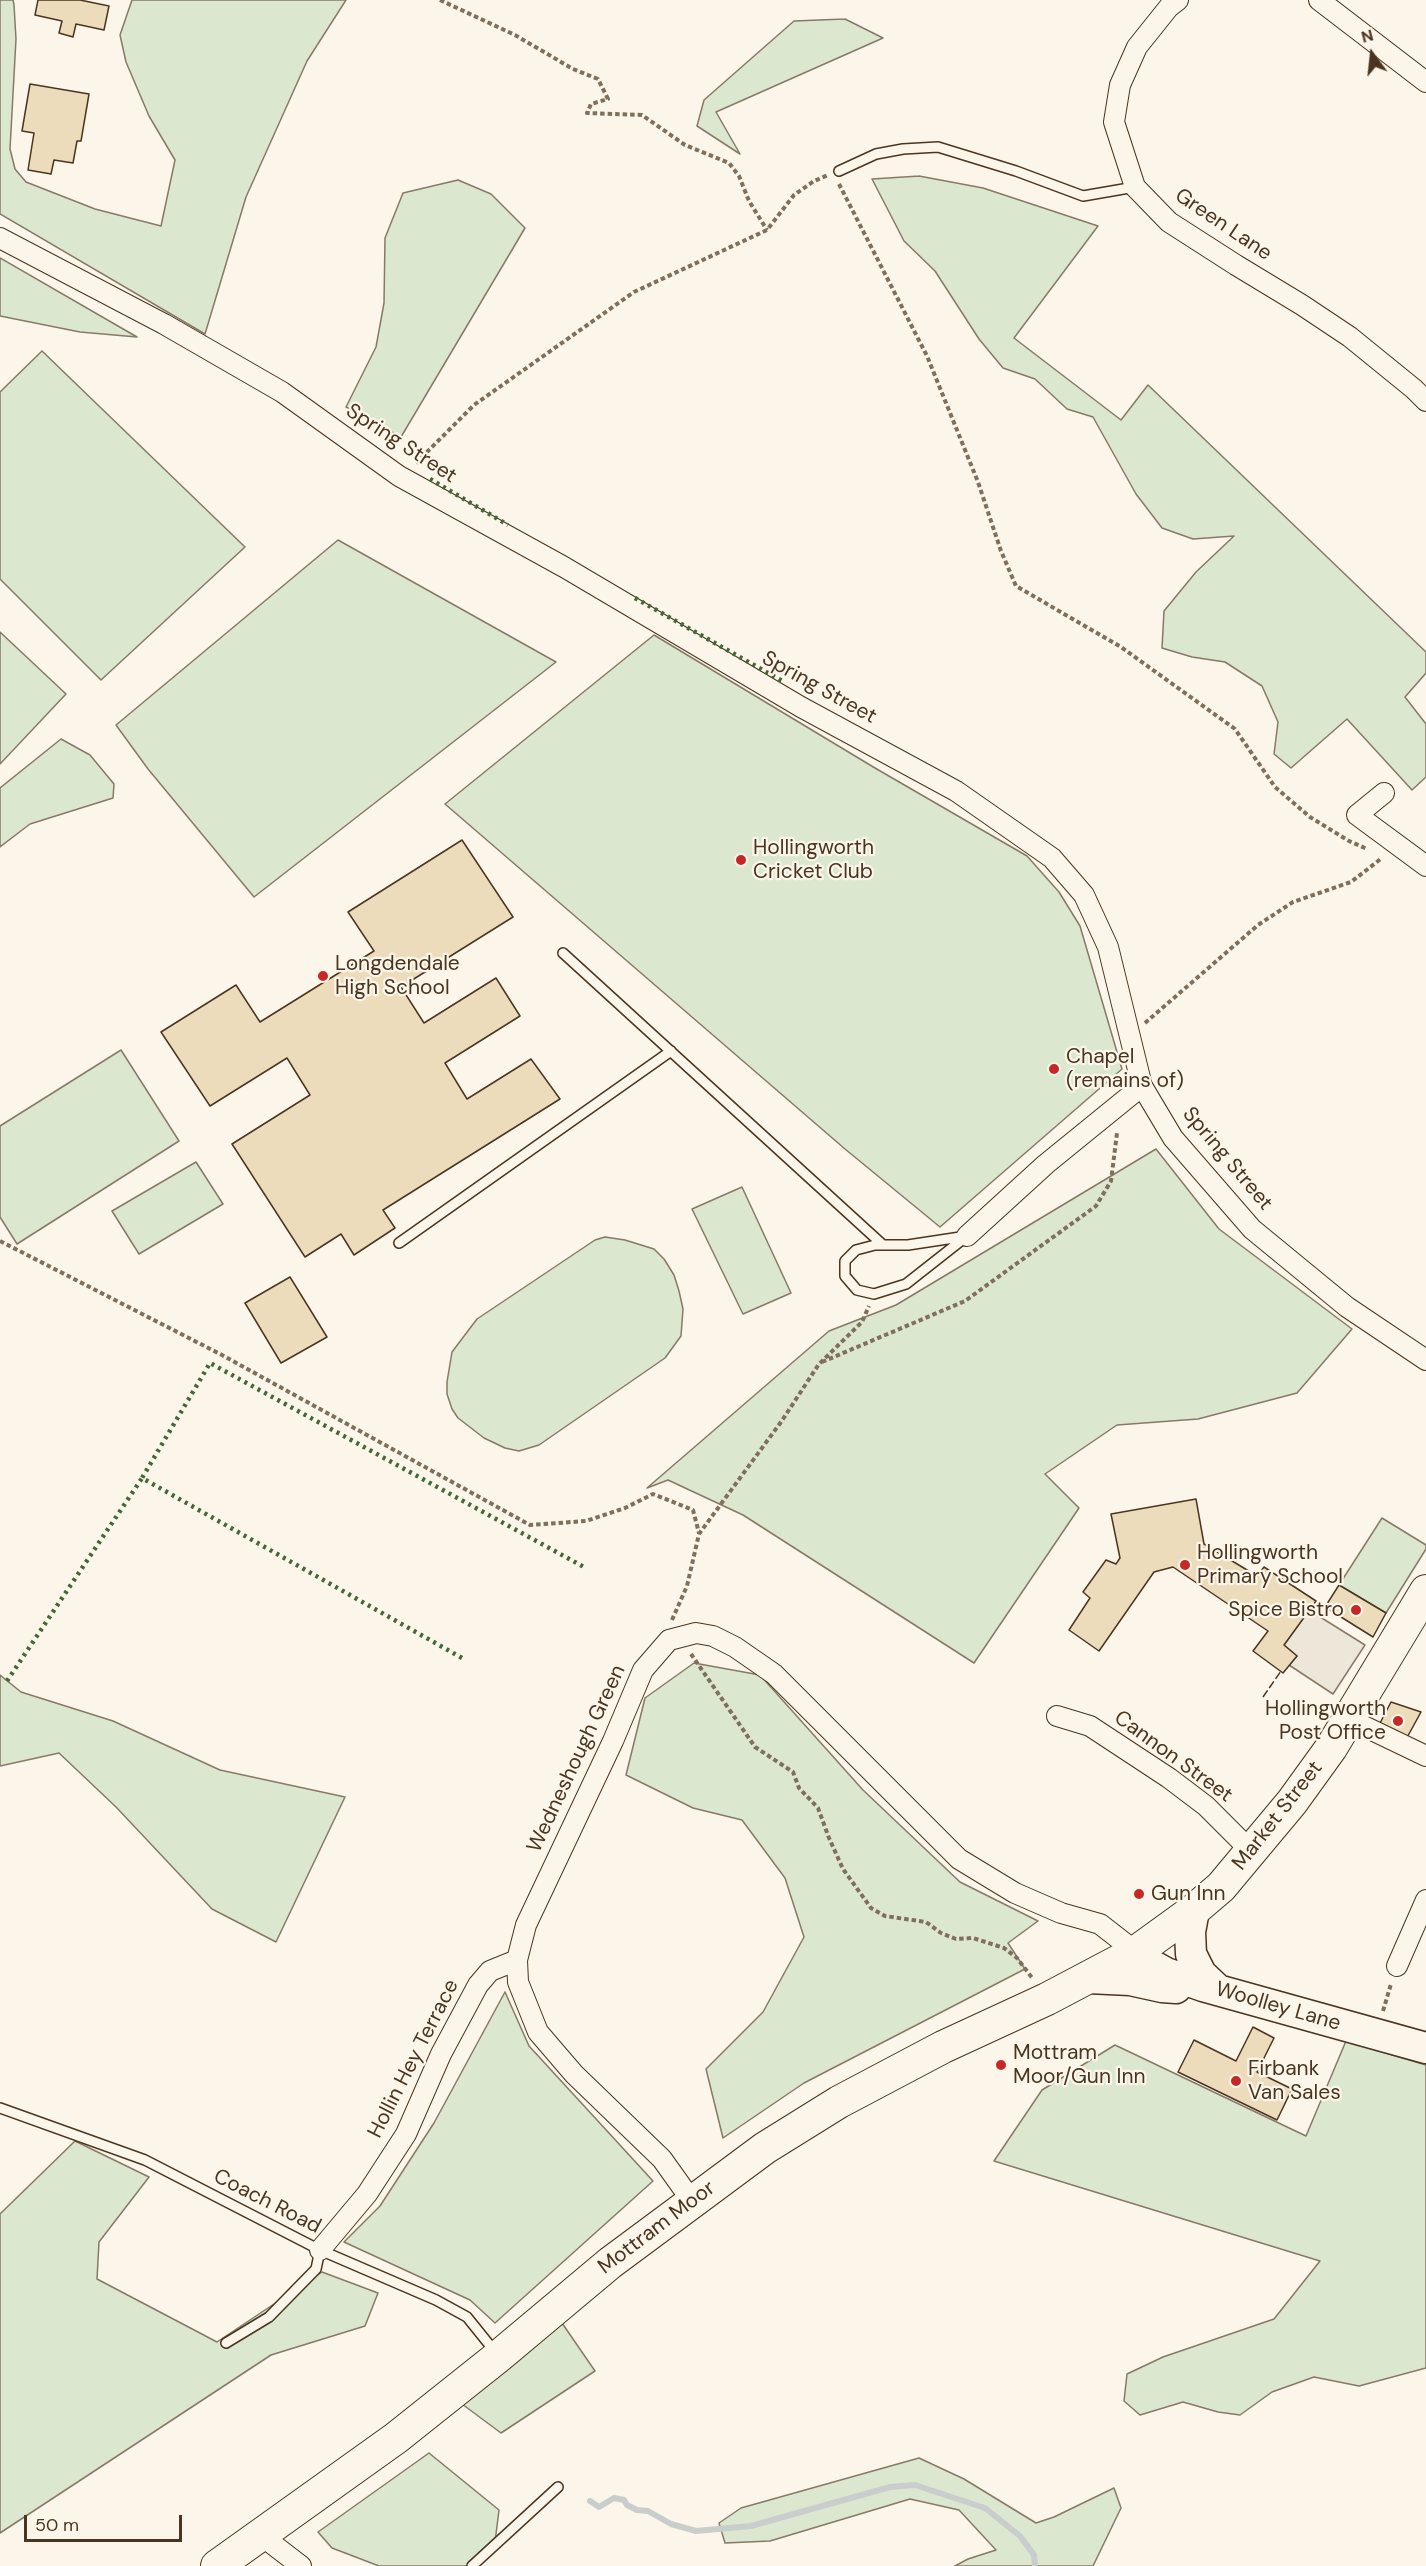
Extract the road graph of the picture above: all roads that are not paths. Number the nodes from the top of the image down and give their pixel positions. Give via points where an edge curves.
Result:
1 (1178, 0) edge
2 (1319, 0) edge
3 (1426, 82) edge
4 (838, 171) dead end
5 (1135, 187) junction
6 (0, 238) edge
7 (1426, 401) edge
8 (1384, 793) dead end
9 (1426, 866) edge
10 (563, 953) dead end
11 (671, 1051) junction
12 (1142, 1086) junction
13 (966, 1236) junction
14 (399, 1243) dead end
15 (883, 1245) junction
16 (1426, 1360) edge
17 (1426, 1591) edge
18 (1057, 1716) dead end
19 (1349, 1719) junction
20 (1426, 1756) edge
21 (1252, 1851) junction
22 (1426, 1900) edge
23 (1194, 1910) junction
24 (1136, 1952) junction
25 (517, 1960) junction
26 (1397, 1966) road end
27 (1088, 1978) junction
28 (1210, 1988) junction
29 (1426, 2048) edge
30 (0, 2108) edge
31 (692, 2201) junction
32 (320, 2250) junction
33 (226, 2343) dead end
34 (499, 2356) junction
35 (558, 2487) dead end
36 (262, 2536) junction
37 (217, 2566) edge
38 (301, 2566) edge
39 (472, 2566) edge

1 - 5 street, Green Lane via 1137,47 1120,86 1114,122
2 - 3 street
4 - 5 lane via 876,154 938,147 1083,196
5 - 7 street, Green Lane via 1169,222 1350,337
6 - 12 street, Spring Street via 164,324 282,392 399,476 956,791 1052,858 1084,895 1108,947
8 - 9 street via 1357,815
10 - 11 lane
11 - 14 lane
11 - 15 lane
12 - 13 street
12 - 16 street, Spring Street via 1173,1138 1252,1229 1347,1307
13 - 15 lane
13 - 15 lane via 906,1284 874,1294 857,1290 846,1276 845,1261 856,1250
17 - 19 highway, Market Street
18 - 21 street, Cannon Street via 1090,1726 1169,1778 1206,1806
19 - 20 street
19 - 21 highway, Market Street via 1292,1802
21 - 23 highway, Market Street via 1221,1887
22 - 26 street
23 - 24 highway, Market Street
23 - 28 main road via 1191,1953
24 - 25 street, Wedneshough Green via 1101,1924 1061,1913 1015,1893 959,1859 774,1674 735,1647 696,1633 669,1640 643,1670 526,1925
24 - 27 highway, Mottram Moor
24 - 28 main road, Woolley Lane via 1166,1973
25 - 31 street, Wedneshough Green via 518,1982 537,2032 574,2074 662,2159
25 - 32 street, Hollin Hey Terrace via 490,1971 478,1985 441,2054 406,2134 367,2194
27 - 28 main road
27 - 31 highway, Mottram Moor via 839,2102 765,2148
28 - 29 main road, Woolley Lane
30 - 32 lane, Coach Road via 145,2160
31 - 34 highway, Mottram Moor via 610,2263
32 - 33 lane via 316,2269 269,2317
32 - 34 lane, Coach Road via 467,2317
34 - 36 highway, Mottram Moor via 396,2438
35 - 39 lane
36 - 37 highway, Mottram Moor
36 - 38 street

